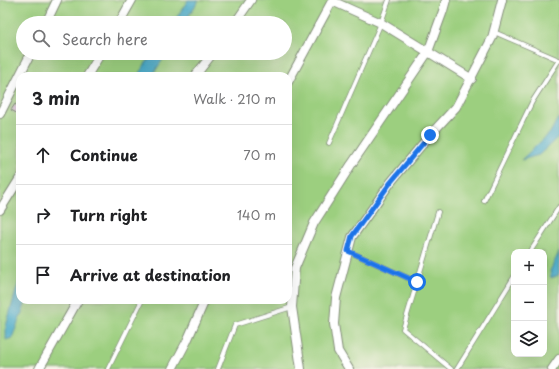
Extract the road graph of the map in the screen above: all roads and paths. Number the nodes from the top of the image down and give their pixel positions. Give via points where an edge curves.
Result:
1 (57, 0) edge
2 (132, 0) edge
3 (251, 0) edge
4 (389, 0) edge
5 (446, 0) edge
6 (502, 0) edge
7 (332, 1) edge
8 (49, 16) edge
9 (123, 16) edge
10 (240, 16) edge
11 (381, 23) junction
12 (494, 32) junction
13 (428, 52) junction
14 (27, 60) edge
15 (97, 60) edge
16 (208, 60) edge
17 (559, 60) edge
18 (21, 72) edge
19 (89, 72) edge
20 (198, 72) edge
21 (292, 75) edge
22 (472, 79) junction
23 (16, 83) edge
24 (0, 114) edge
25 (329, 144) dead end
26 (16, 184) edge
27 (484, 201) dead end
28 (559, 207) edge
29 (0, 210) edge
30 (438, 212) dead end
31 (532, 249) edge
32 (348, 251) junction
33 (417, 282) junction
34 (511, 282) edge
35 (76, 304) edge
36 (140, 304) edge
37 (203, 304) edge
38 (292, 307) junction
39 (559, 359) edge
40 (39, 369) edge
41 (108, 369) edge
42 (172, 369) edge
43 (218, 369) edge
44 (301, 369) edge
45 (349, 369) edge
46 (451, 369) edge
47 (457, 369) edge
48 (552, 369) edge

1 - 8 street
2 - 9 street
3 - 10 street
4 - 11 lane
5 - 13 street
6 - 12 street
7 - 11 street
7 - 21 street
11 - 13 street
11 - 25 lane
12 - 17 lane
12 - 22 street
13 - 22 street
13 - 38 street via 314,223 295,268
14 - 18 street
15 - 19 street
16 - 20 street
17 - 27 lane via 532,102
22 - 32 street via 456,107 386,188 352,236
23 - 24 street
26 - 29 street
28 - 31 lane
30 - 33 lane
32 - 33 lane
32 - 45 street via 336,298 334,324 338,351
33 - 46 lane via 403,329
34 - 47 lane
35 - 40 street
36 - 41 lane
37 - 42 street via 188,341
38 - 43 lane via 236,325
38 - 44 street
39 - 48 street

